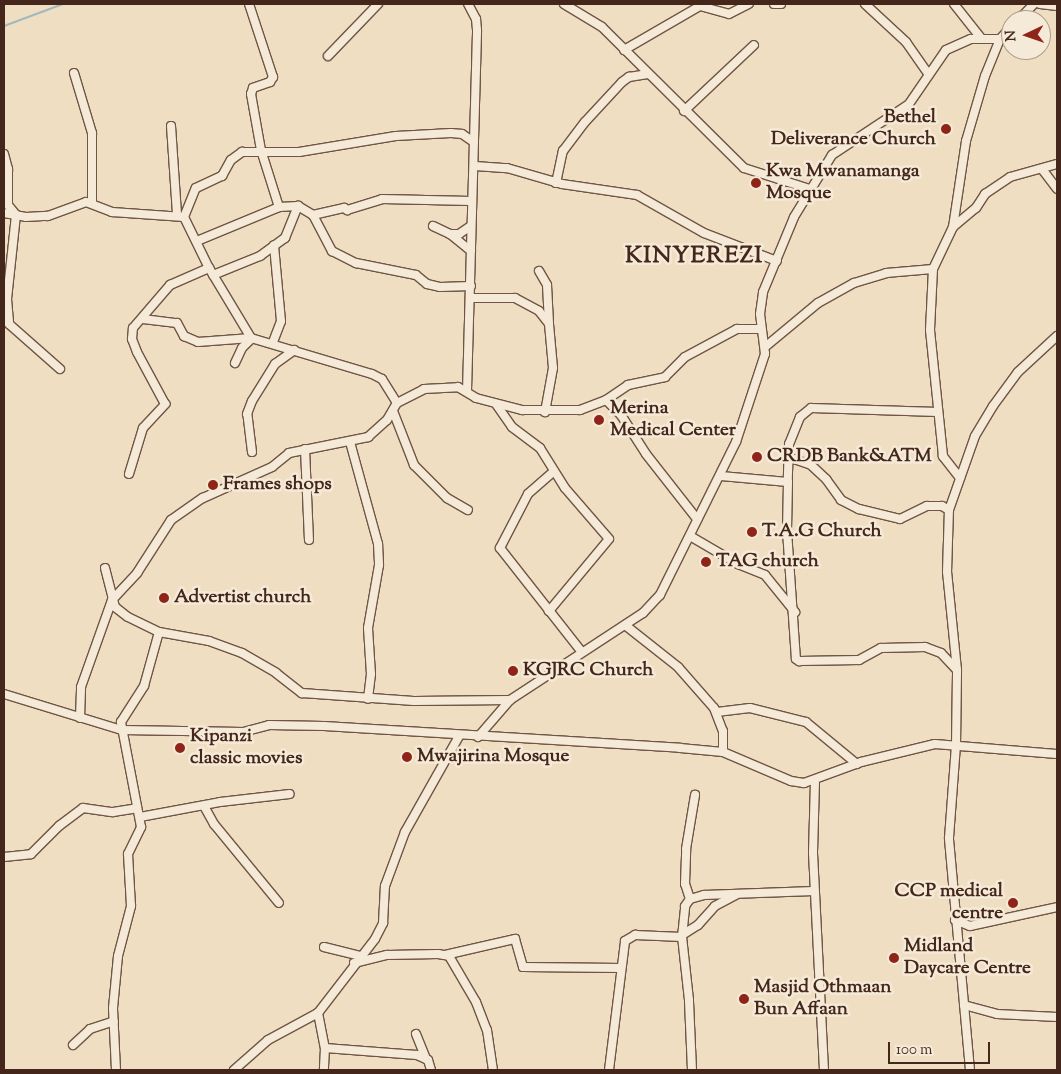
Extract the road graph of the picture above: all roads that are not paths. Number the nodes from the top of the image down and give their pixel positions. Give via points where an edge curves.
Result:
1 (249, 4) edge
2 (378, 4) edge
3 (468, 4) edge
4 (564, 4) edge
5 (749, 4) edge
6 (774, 4) edge
7 (781, 4) edge
8 (865, 4) edge
9 (954, 4) edge
10 (1035, 4) edge
11 (701, 5) edge
12 (1057, 6) edge
13 (981, 38) junction
14 (1000, 39) joint
15 (754, 45) dead end
16 (624, 50) junction
17 (328, 56) dead end
18 (74, 73) dead end
19 (648, 74) junction
20 (928, 74) junction
21 (684, 110) junction
22 (171, 126) dead end
23 (474, 142) junction
24 (261, 150) junction
25 (4, 154) edge
26 (1057, 164) edge
27 (475, 166) junction
28 (1042, 169) junction
29 (556, 183) junction
30 (810, 189) junction
31 (1057, 189) edge
32 (471, 201) junction
33 (92, 203) junction
34 (298, 206) junction
35 (279, 207) junction
36 (4, 213) edge
37 (16, 215) junction
38 (313, 215) junction
39 (180, 216) junction
40 (432, 226) dead end
41 (471, 226) junction
42 (952, 227) junction
43 (450, 234) junction
44 (197, 241) junction
45 (274, 246) junction
46 (471, 251) junction
47 (777, 261) junction
48 (933, 269) junction
49 (539, 271) dead end
50 (211, 272) junction
51 (471, 286) junction
52 (471, 298) junction
53 (143, 319) junction
54 (549, 324) junction
55 (6, 326) edge
56 (761, 329) junction
57 (1057, 336) edge
58 (252, 338) junction
59 (273, 342) junction
60 (765, 348) junction
61 (294, 350) junction
62 (234, 363) dead end
63 (60, 369) dead end
64 (467, 391) junction
65 (606, 400) junction
66 (397, 403) junction
67 (496, 404) junction
68 (392, 411) junction
69 (545, 412) junction
70 (938, 412) junction
71 (350, 442) junction
72 (305, 449) junction
73 (252, 452) dead end
74 (788, 457) junction
75 (553, 472) junction
76 (129, 474) dead end
77 (720, 476) junction
78 (960, 478) junction
79 (788, 482) junction
80 (468, 510) dead end
81 (949, 510) junction
82 (697, 519) junction
83 (690, 536) junction
84 (309, 540) dead end
85 (105, 568) dead end
86 (112, 600) junction
87 (549, 612) junction
88 (795, 612) junction
89 (625, 625) junction
90 (159, 632) junction
91 (581, 651) junction
92 (957, 670) junction
93 (4, 694) edge
94 (368, 699) junction
95 (510, 700) junction
96 (716, 712) junction
97 (80, 718) junction
98 (122, 730) junction
99 (459, 736) junction
100 (478, 737) junction
101 (956, 745) junction
102 (723, 752) junction
103 (1057, 754) edge
104 (857, 764) junction
105 (815, 781) junction
106 (290, 794) dead end
107 (695, 795) dead end
108 (204, 806) junction
109 (137, 808) junction
110 (140, 817) junction
111 (4, 857) edge
112 (814, 891) junction
113 (739, 894) junction
114 (690, 899) junction
115 (279, 903) dead end
116 (1057, 908) edge
117 (956, 920) junction
118 (682, 936) junction
119 (324, 947) dead end
120 (445, 955) junction
121 (357, 960) junction
122 (621, 968) junction
123 (964, 1005) junction
124 (318, 1013) junction
125 (1057, 1018) edge
126 (114, 1021) junction
127 (416, 1034) dead end
128 (73, 1045) dead end
129 (326, 1048) junction
130 (426, 1059) junction
131 (244, 1066) edge
132 (116, 1070) edge
133 (234, 1070) edge
134 (324, 1070) edge
135 (431, 1070) edge
136 (493, 1070) edge
137 (610, 1070) edge
138 (692, 1070) edge
139 (824, 1070) edge
140 (970, 1070) edge

1 - 24 street via 273,77 270,82 253,88 251,94
2 - 17 street
3 - 23 street via 477,30
4 - 16 street via 589,16
5 - 11 street via 729,14
6 - 7 street
8 - 20 street via 906,42
9 - 13 street
10 - 12 street
11 - 16 street
13 - 14 street
13 - 20 street via 955,44 946,50
14 - 42 street via 985,76 966,141
15 - 21 street
16 - 19 street
18 - 33 street via 92,133
19 - 21 street
19 - 29 street via 629,77 622,82 585,122 563,151
20 - 30 street via 922,88 900,112 832,155
21 - 30 street via 744,168
22 - 39 street
23 - 24 street via 462,134 451,133 396,136 299,152
23 - 27 street
24 - 35 street
24 - 39 street via 236,154 226,172 196,188
25 - 37 street via 8,168 8,205
26 - 28 street
27 - 29 street via 522,170
27 - 32 street
28 - 31 street
28 - 42 street via 1010,177 985,194 976,208
29 - 47 street via 637,195 704,233
30 - 47 street via 794,217
32 - 38 street via 382,199 347,210
32 - 41 street
33 - 37 street via 82,202 48,216
33 - 39 street via 112,212
34 - 35 street
34 - 38 street
34 - 45 street via 288,233
35 - 44 street
36 - 37 street
37 - 55 street
38 - 51 street via 332,251 356,263 416,275 427,284 440,287
39 - 44 street
40 - 43 street
41 - 43 street via 460,234
41 - 46 street
42 - 48 street
43 - 46 street
44 - 50 street
45 - 50 street via 260,256
45 - 59 street via 281,321
46 - 51 street
47 - 56 street via 763,292
48 - 60 street via 886,273 854,283 813,306
48 - 70 street via 930,330
49 - 54 street via 547,285
50 - 53 street via 170,285
50 - 58 street
51 - 52 street
52 - 54 street via 515,298 540,312
52 - 64 street
53 - 58 street via 177,323 184,336 198,342
53 - 76 street via 133,328 132,339 165,404 143,428
54 - 69 street via 553,368
55 - 63 street
56 - 60 street
56 - 65 street via 737,328 685,357 672,373 628,385
57 - 78 street via 1018,372 993,406 975,436
58 - 59 street
58 - 62 street
59 - 61 street
60 - 77 street via 736,442
61 - 66 street via 382,379
61 - 73 street via 275,364 252,401 247,414
64 - 66 street via 458,387 434,386
64 - 67 street
65 - 69 street via 580,410
65 - 82 street via 621,415 646,454
66 - 68 street
67 - 69 street
67 - 75 street via 512,427 540,448
68 - 71 street via 377,431
68 - 80 street via 414,465 447,498
70 - 74 street via 811,408 794,428
70 - 78 street via 943,456
71 - 72 street
71 - 94 street via 378,544 379,566 368,628
72 - 84 street
72 - 86 street via 289,453 272,467 186,508 160,534 137,572
74 - 79 street
74 - 81 street via 811,466 826,479 841,500 859,509 900,519 927,506 942,506
75 - 87 street via 528,494 500,548
75 - 87 street via 609,541
77 - 79 street
77 - 82 street
78 - 81 street
79 - 88 street via 787,531
81 - 92 street via 947,572
82 - 83 street
83 - 88 street via 738,564 765,575
83 - 89 street via 656,600
85 - 86 street
86 - 90 street via 128,617
86 - 97 street via 81,688
87 - 91 street
88 - 92 street via 796,659 799,662 859,660 882,648 925,647 942,653
89 - 91 street
89 - 96 street via 678,667
90 - 94 street via 208,641 242,653 302,693
90 - 98 street via 144,686 123,718
91 - 95 street
92 - 101 street
93 - 97 street
94 - 95 street
95 - 100 street
96 - 102 street via 723,731
96 - 104 street via 750,708 806,722
97 - 98 street
98 - 99 street via 243,732 284,725
98 - 109 street
99 - 100 street
99 - 121 street via 404,832 385,886 382,923 375,939
100 - 102 street
101 - 103 street
101 - 104 street via 935,744
101 - 117 street via 949,838
102 - 105 street via 790,782
104 - 105 street
105 - 112 street
106 - 108 street
107 - 114 street via 686,849 685,884
108 - 110 street
108 - 115 street via 214,824
109 - 110 street
109 - 111 street via 113,812 82,808 58,826 31,854
110 - 126 street via 141,832 128,854 131,906 118,956
112 - 113 street
112 - 139 street
113 - 114 street via 704,894
113 - 118 street via 715,906 698,925
114 - 118 street via 682,914
116 - 117 street via 970,926
117 - 123 street
118 - 122 street via 629,936 624,941
118 - 138 street via 690,1000
119 - 121 street
120 - 121 street via 387,955
120 - 122 street via 514,940 523,967
120 - 136 street via 454,963 476,1002 486,1030
121 - 124 street
122 - 137 street
123 - 125 street via 997,1014
123 - 140 street
124 - 129 street
124 - 131 street via 268,1040
126 - 128 street via 90,1029
126 - 132 street
127 - 130 street
129 - 130 street via 397,1052
129 - 134 street
130 - 135 street
131 - 133 street

